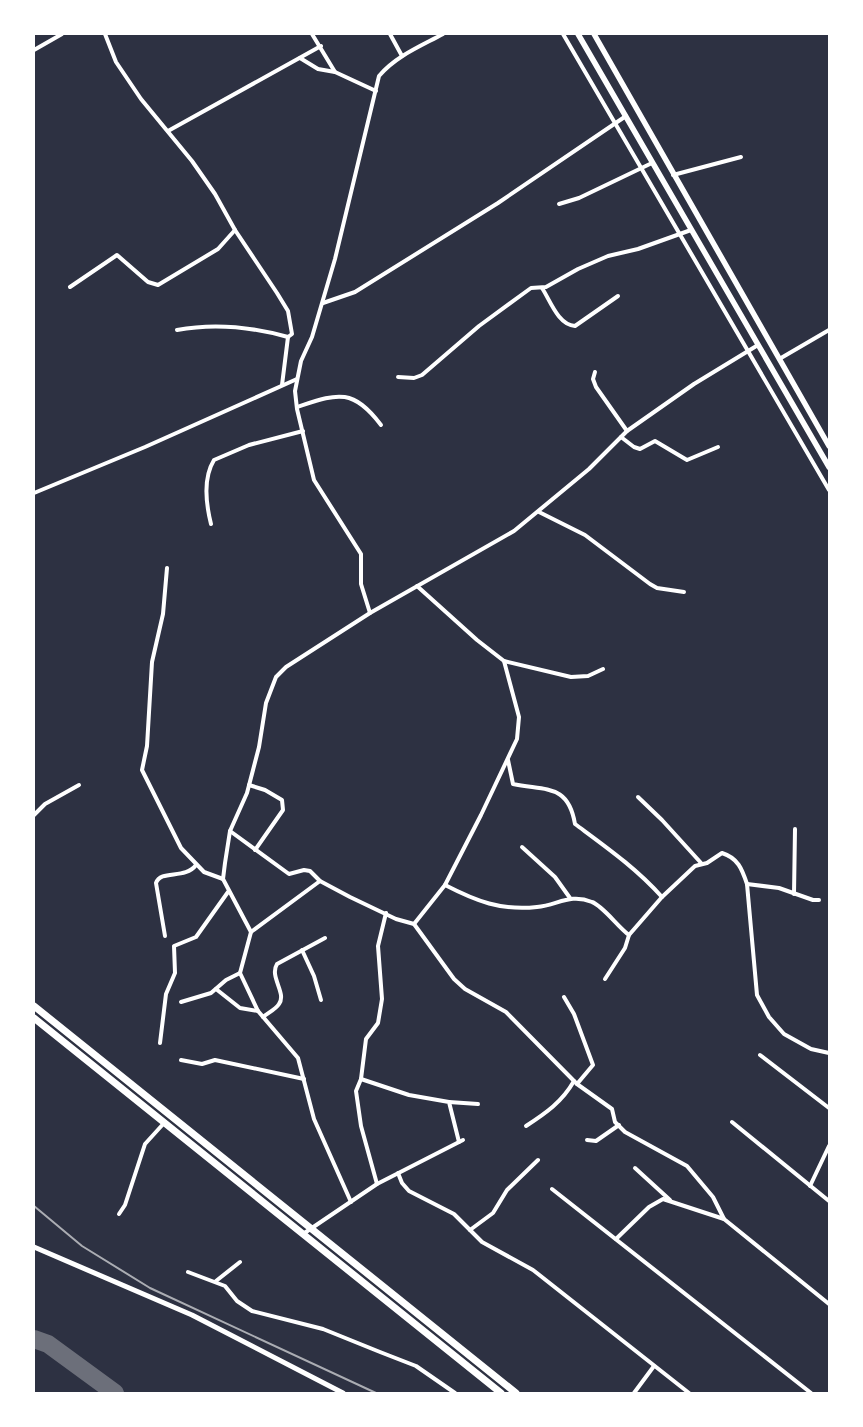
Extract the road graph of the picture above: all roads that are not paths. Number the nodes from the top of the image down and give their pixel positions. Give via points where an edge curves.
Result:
1 (62, 34) edge
2 (104, 34) edge
3 (312, 34) edge
4 (390, 34) edge
5 (443, 34) edge
6 (563, 34) edge
7 (578, 34) edge
8 (594, 34) edge
9 (321, 46) junction
10 (34, 50) edge
11 (402, 56) junction
12 (300, 58) junction
13 (335, 72) junction
14 (376, 91) junction
15 (626, 116) junction
16 (615, 124) junction
17 (168, 131) junction
18 (654, 141) junction
19 (643, 146) junction
20 (741, 157) dead end
21 (652, 163) junction
22 (641, 168) junction
23 (673, 175) junction
24 (559, 204) dead end
25 (236, 230) junction
26 (691, 230) junction
27 (679, 235) junction
28 (70, 287) dead end
29 (542, 288) junction
30 (618, 296) dead end
31 (322, 303) junction
32 (177, 330) dead end
33 (829, 330) edge
34 (288, 337) junction
35 (758, 345) junction
36 (747, 352) junction
37 (781, 358) junction
38 (769, 365) junction
39 (595, 372) dead end
40 (398, 376) dead end
41 (297, 379) junction
42 (282, 385) junction
43 (297, 407) junction
44 (381, 425) dead end
45 (303, 431) junction
46 (627, 431) junction
47 (621, 437) junction
48 (829, 446) edge
49 (718, 447) dead end
50 (829, 467) edge
51 (829, 490) edge
52 (34, 493) edge
53 (539, 512) junction
54 (211, 524) dead end
55 (168, 568) dead end
56 (417, 586) junction
57 (684, 592) dead end
58 (370, 613) junction
59 (504, 661) junction
60 (603, 669) dead end
61 (508, 760) junction
62 (79, 785) dead end
63 (249, 785) junction
64 (638, 797) dead end
65 (34, 815) edge
66 (795, 829) dead end
67 (230, 831) junction
68 (522, 847) dead end
69 (255, 850) junction
70 (702, 864) junction
71 (196, 865) junction
72 (223, 879) junction
73 (320, 881) junction
74 (747, 884) junction
75 (445, 885) junction
76 (228, 892) junction
77 (794, 894) junction
78 (662, 896) junction
79 (570, 898) junction
80 (819, 900) dead end
81 (386, 913) junction
82 (414, 924) junction
83 (251, 932) junction
84 (629, 935) junction
85 (164, 936) dead end
86 (325, 938) dead end
87 (302, 950) junction
88 (240, 973) junction
89 (605, 979) dead end
90 (216, 989) junction
91 (564, 997) dead end
92 (321, 1000) dead end
93 (181, 1002) dead end
94 (34, 1006) edge
95 (258, 1010) junction
96 (263, 1017) junction
97 (34, 1018) edge
98 (53, 1022) junction
99 (47, 1029) junction
100 (160, 1043) dead end
101 (829, 1053) edge
102 (760, 1055) dead end
103 (181, 1060) dead end
104 (121, 1076) junction
105 (304, 1079) junction
106 (361, 1079) junction
107 (115, 1082) junction
108 (575, 1083) junction
109 (449, 1102) junction
110 (478, 1104) dead end
111 (829, 1108) edge
112 (165, 1122) junction
113 (732, 1122) dead end
114 (619, 1125) junction
115 (526, 1126) dead end
116 (587, 1140) dead end
117 (203, 1142) junction
118 (829, 1146) edge
119 (198, 1149) junction
120 (538, 1160) dead end
121 (635, 1168) dead end
122 (398, 1173) junction
123 (377, 1184) junction
124 (810, 1186) junction
125 (552, 1189) dead end
126 (670, 1200) junction
127 (829, 1201) edge
128 (351, 1202) junction
129 (119, 1214) dead end
130 (724, 1219) junction
131 (310, 1228) junction
132 (470, 1230) junction
133 (303, 1234) junction
134 (616, 1239) junction
135 (34, 1247) edge
136 (240, 1262) dead end
137 (358, 1267) junction
138 (188, 1272) dead end
139 (352, 1274) junction
140 (216, 1281) junction
141 (829, 1304) edge
142 (433, 1334) junction
143 (654, 1366) junction
144 (343, 1393) edge
145 (455, 1393) edge
146 (502, 1393) edge
147 (516, 1393) edge
148 (634, 1393) edge
149 (688, 1393) edge
150 (811, 1393) edge

1 - 10 street
2 - 17 street via 116,62
3 - 9 street
4 - 11 street
5 - 11 street
6 - 16 street
7 - 15 main road
8 - 18 main road
9 - 12 street
9 - 13 street
11 - 14 street via 379,76
12 - 13 street via 318,69
12 - 17 street
13 - 14 street
14 - 31 street
15 - 16 street
15 - 19 main road
16 - 22 street
16 - 31 street via 498,204 355,292
17 - 25 street via 216,194
18 - 19 main road
18 - 23 main road
19 - 21 main road
20 - 23 street
21 - 22 street
21 - 26 main road
22 - 24 street via 579,198
22 - 27 street
23 - 37 main road
25 - 28 street via 218,249 158,285 148,282 117,255
25 - 34 street via 288,311 292,334
26 - 27 street
26 - 35 main road
27 - 29 street via 608,256
27 - 36 street
29 - 30 street via 561,319 575,326
29 - 40 street via 531,288 519,295 422,375 414,378
31 - 41 street
32 - 34 street via 199,326 249,328
33 - 37 street
34 - 42 street
35 - 36 street
35 - 38 main road
36 - 46 street
36 - 51 street
37 - 38 main road
37 - 48 main road
38 - 50 main road
39 - 46 street via 596,387
41 - 42 street
41 - 43 street
42 - 52 street via 145,448
43 - 44 street via 341,395 358,401
43 - 45 street
45 - 54 street via 217,456 208,475 207,504
45 - 58 street via 314,480 361,554 360,584
46 - 47 street
47 - 49 street via 640,449 655,441 688,460
47 - 53 street
53 - 56 street via 514,532
53 - 57 street via 585,535 657,588
55 - 71 street via 163,614 152,662 147,746 142,770 181,848
56 - 58 street
56 - 59 street
58 - 63 street via 286,667 276,677 266,703
59 - 60 street via 571,677 588,676
59 - 61 street via 519,717 517,739
61 - 75 street
61 - 78 street via 513,784 550,789 564,796 575,824 641,874
62 - 65 street via 45,804
63 - 67 street
63 - 69 street via 265,790 282,800 284,805
64 - 70 street
66 - 77 street
67 - 69 street
67 - 72 street
68 - 79 street via 555,877
69 - 73 street via 289,874 310,871
70 - 74 street via 722,853 732,856 742,867
70 - 78 street via 695,866
71 - 72 street via 204,872
71 - 85 street via 184,874 157,879
72 - 76 street
73 - 81 street
73 - 83 street
74 - 77 street via 779,888
74 - 101 street via 756,995 784,1034 811,1049
75 - 79 street via 490,905 534,908
75 - 82 street
76 - 83 street
76 - 100 street via 196,937 174,946 175,973 166,994
77 - 80 street
78 - 84 street
79 - 84 street via 595,902
81 - 82 street
81 - 106 street via 378,946 382,999 378,1023 366,1039
82 - 108 street via 454,978 474,996 506,1012
83 - 88 street
84 - 89 street via 625,948
86 - 87 street
87 - 92 street
87 - 96 street via 274,968 281,1000
88 - 90 street
88 - 95 street
90 - 93 street via 205,996
90 - 95 street via 243,1009
91 - 108 street via 593,1064
94 - 98 highway
95 - 96 street
96 - 105 street via 298,1058
97 - 99 highway
98 - 99 highway
98 - 104 highway
99 - 107 highway
102 - 111 street
103 - 105 street via 202,1064 215,1060
104 - 107 highway
104 - 117 highway
105 - 128 street via 314,1119
106 - 109 street via 409,1095
106 - 123 street via 356,1091 358,1107
107 - 112 highway
108 - 114 street via 612,1109
108 - 115 street via 554,1108
109 - 110 street
109 - 122 street via 461,1141
112 - 119 highway
112 - 129 street via 145,1144
113 - 124 street
114 - 116 street via 596,1141
114 - 130 street via 645,1144 687,1166 712,1197
117 - 119 highway
117 - 131 highway
118 - 124 street
119 - 133 highway
120 - 132 street via 506,1190 493,1212
121 - 126 street
122 - 123 street
122 - 132 street via 409,1191 454,1214
123 - 128 street
124 - 127 street
125 - 134 street
126 - 130 street
126 - 134 street via 663,1199 649,1207
128 - 131 street
130 - 141 street
131 - 133 street
131 - 137 highway
132 - 143 street via 487,1245 532,1270
133 - 139 highway
134 - 150 street
135 - 144 street via 192,1315
136 - 140 street
137 - 139 highway
137 - 142 highway
138 - 140 street
139 - 142 highway
140 - 145 street via 252,1312 323,1329 389,1355 416,1366
142 - 146 highway
142 - 147 highway
143 - 148 street
143 - 149 street

